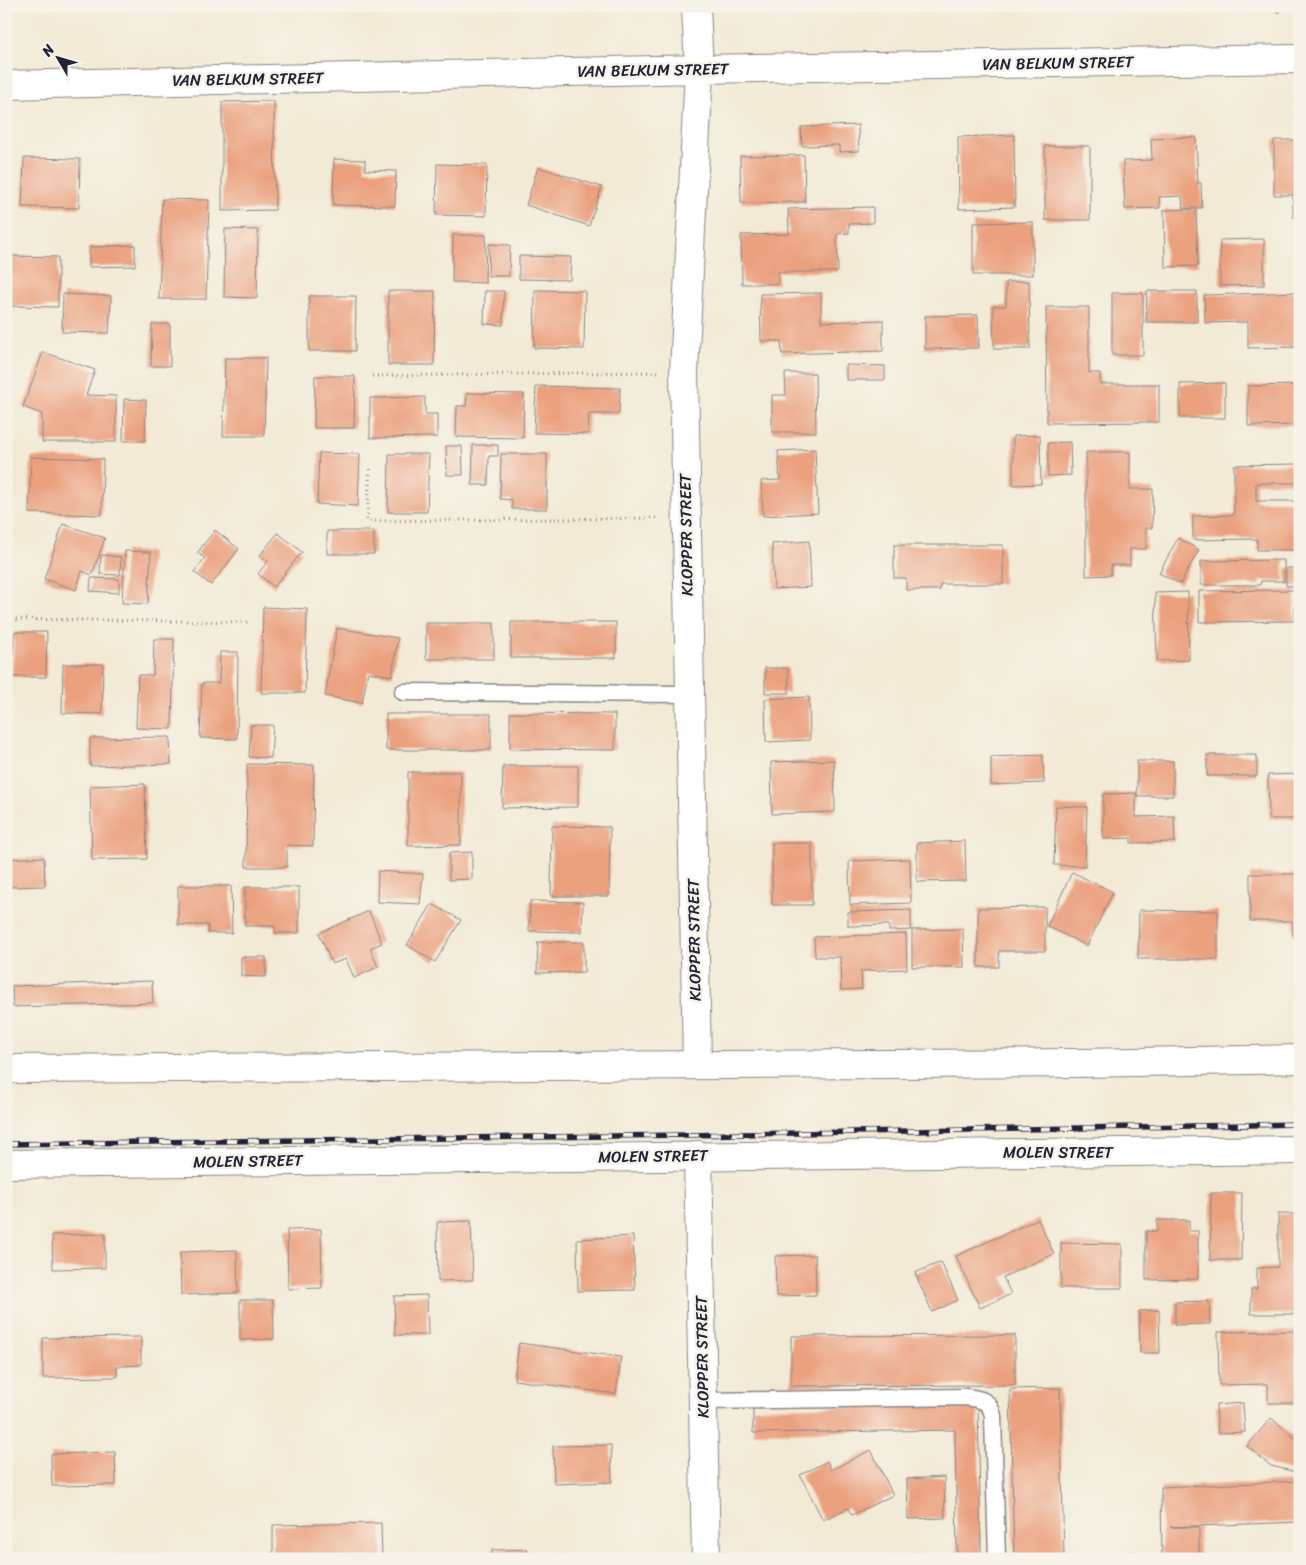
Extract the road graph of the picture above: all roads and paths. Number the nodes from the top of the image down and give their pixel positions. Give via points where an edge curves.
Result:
1 (696, 6) edge
2 (1300, 59) edge
3 (698, 68) junction
4 (6, 84) edge
5 (684, 372) junction
6 (372, 376) dead end
7 (370, 469) dead end
8 (686, 517) junction
9 (6, 620) edge
10 (248, 622) dead end
11 (403, 692) dead end
12 (689, 694) junction
13 (1300, 1059) edge
14 (697, 1064) junction
15 (6, 1069) edge
16 (1300, 1150) edge
17 (698, 1155) junction
18 (6, 1164) edge
19 (703, 1401) junction
20 (706, 1559) edge
21 (996, 1559) edge

1 - 3 street, KLOPPER STREET
2 - 3 street, VAN BELKUM STREET
3 - 4 street, VAN BELKUM STREET
3 - 5 street, KLOPPER STREET
5 - 6 path
5 - 8 street, KLOPPER STREET
7 - 8 path via 367,521
8 - 12 street, KLOPPER STREET
9 - 10 path
11 - 12 lane
12 - 14 street, KLOPPER STREET
13 - 14 street
14 - 15 street
16 - 17 street, MOLEN STREET
17 - 18 street, MOLEN STREET
17 - 19 street, KLOPPER STREET
19 - 20 street, KLOPPER STREET
19 - 21 lane via 983,1399 991,1406 993,1416

